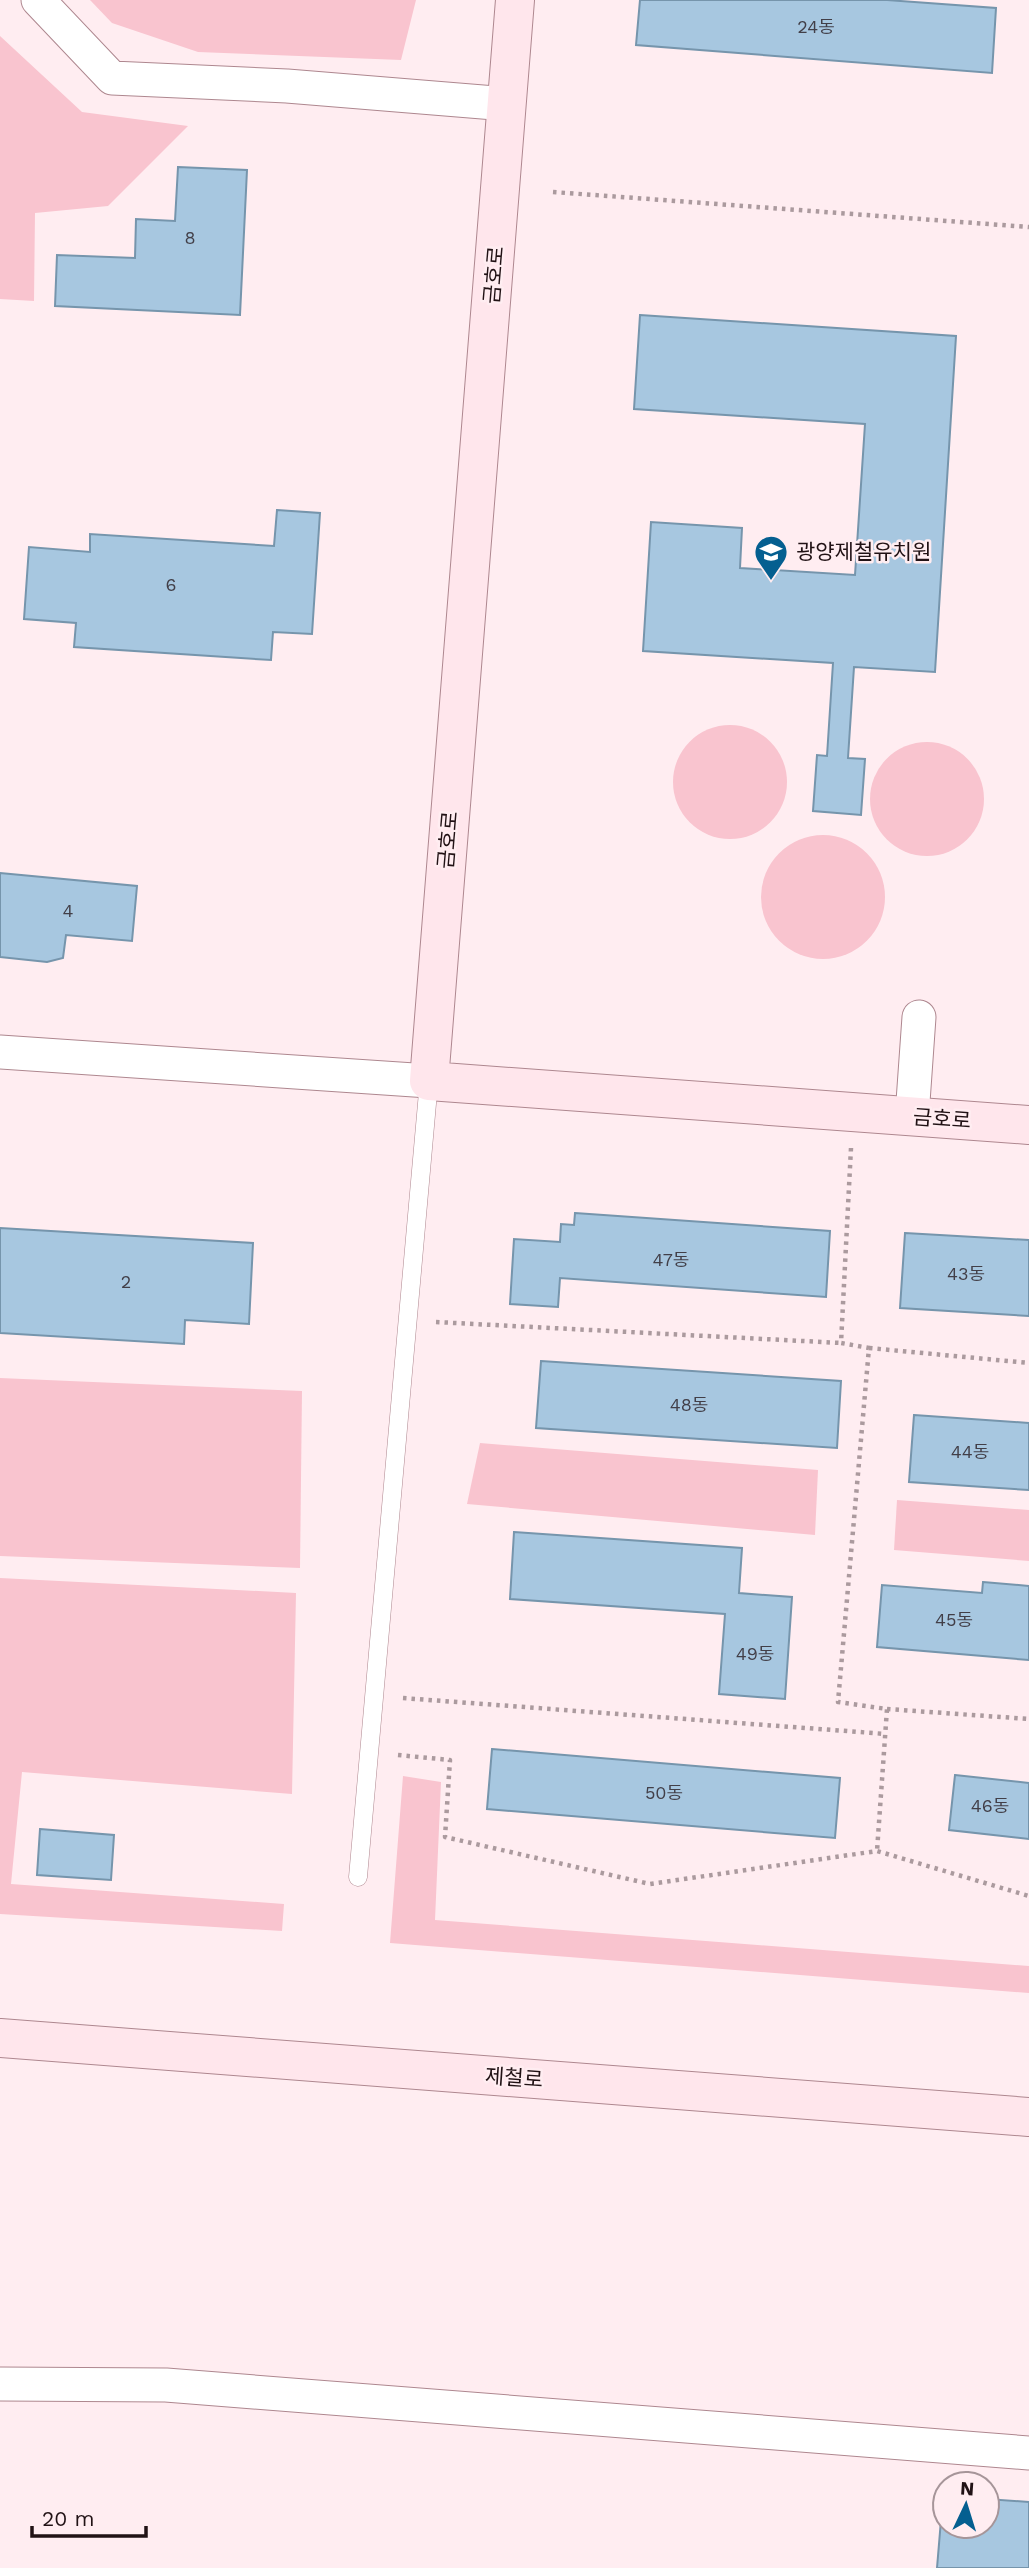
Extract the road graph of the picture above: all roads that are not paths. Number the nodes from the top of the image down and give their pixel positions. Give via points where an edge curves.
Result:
1 (38, 0) edge
2 (515, 0) edge
3 (507, 104) junction
4 (919, 1017) dead end
5 (0, 1052) edge
6 (429, 1081) junction
7 (912, 1116) junction
8 (1029, 1125) edge
9 (358, 1877) dead end
10 (0, 2038) edge
11 (1029, 2117) edge
12 (0, 2384) edge
13 (1029, 2453) edge

1 - 3 street via 111,78 287,86
2 - 3 street, 금호로
3 - 6 street, 금호로
4 - 7 street
5 - 6 street
6 - 7 street, 금호로
6 - 9 lane
7 - 8 street, 금호로
10 - 11 street, 제철로
12 - 13 street via 166,2385

